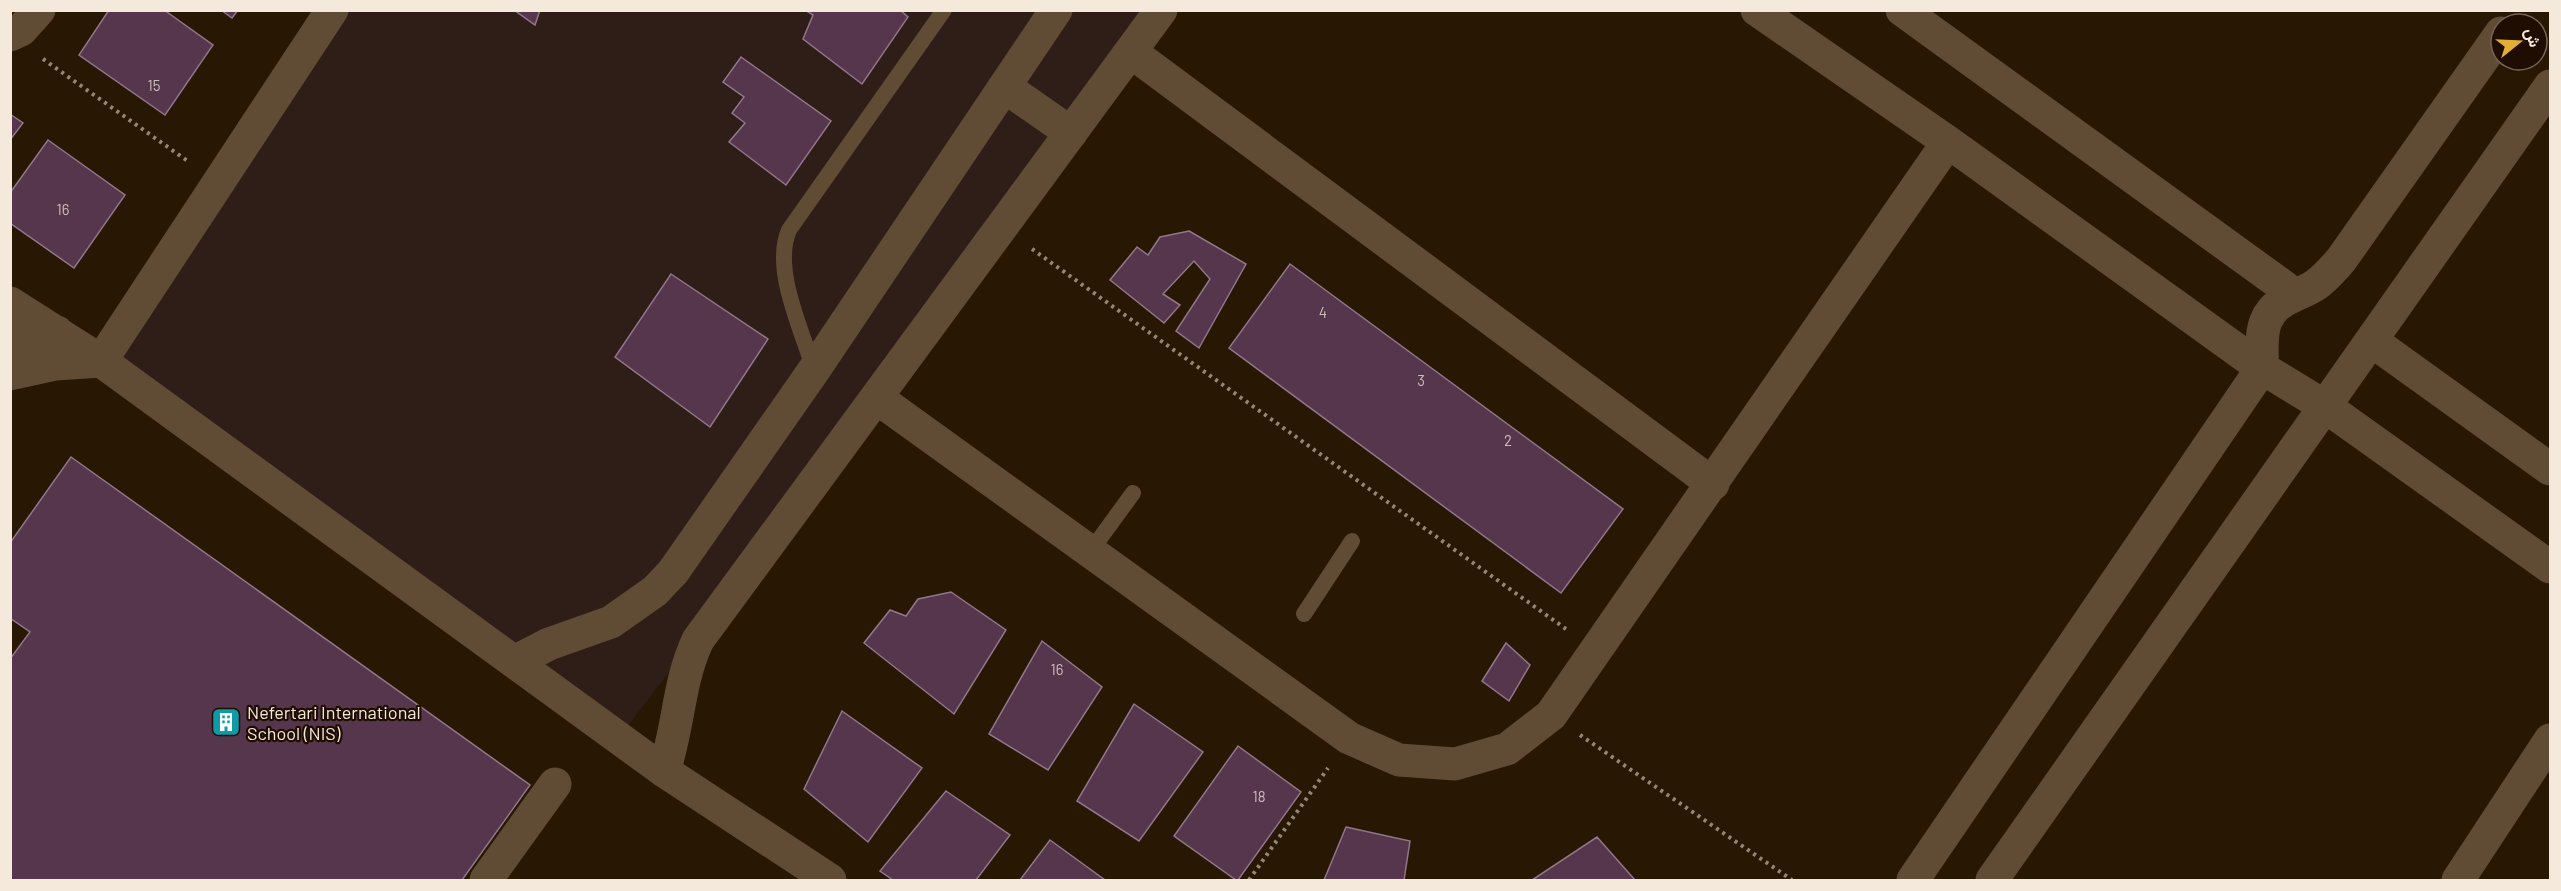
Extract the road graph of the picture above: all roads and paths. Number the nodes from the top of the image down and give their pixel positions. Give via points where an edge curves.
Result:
1 (39, 10) edge
2 (332, 10) edge
3 (944, 10) edge
4 (1056, 10) edge
5 (1161, 10) edge
6 (1757, 10) edge
7 (1902, 10) edge
8 (10, 35) edge
9 (2489, 50) edge
10 (1131, 52) junction
11 (39, 56) dead end
12 (2550, 86) edge
13 (1005, 87) junction
14 (1071, 133) junction
15 (1948, 142) junction
16 (219, 183) junction
17 (1002, 227) junction
18 (2294, 294) junction
19 (10, 303) edge
20 (57, 332) junction
21 (10, 341) edge
22 (2372, 341) junction
23 (101, 361) junction
24 (2262, 368) junction
25 (814, 370) junction
26 (10, 374) edge
27 (877, 398) junction
28 (2326, 407) junction
29 (2550, 469) edge
30 (1713, 484) junction
31 (1133, 493) dead end
32 (1352, 542) dead end
33 (1090, 552) junction
34 (2550, 567) edge
35 (1304, 614) dead end
36 (1596, 651) junction
37 (514, 662) junction
38 (1551, 715) junction
39 (1349, 738) junction
40 (2550, 740) edge
41 (664, 771) junction
42 (555, 784) dead end
43 (486, 880) edge
44 (830, 880) edge
45 (1249, 880) edge
46 (1792, 880) edge
47 (1913, 880) edge
48 (1992, 880) edge
49 (2458, 880) edge

1 - 8 street via 21,30
2 - 16 street
3 - 25 lane via 784,241 782,264
4 - 13 street
5 - 10 street
6 - 15 street
7 - 18 street
9 - 18 street via 2341,260 2329,275
10 - 14 street
10 - 30 street
11 - 16 path
12 - 22 street
13 - 14 street
13 - 25 street
14 - 17 street
15 - 24 street
15 - 30 street
16 - 23 street
17 - 27 street
17 - 36 path
18 - 24 street via 2280,302 2266,321
19 - 20 street
20 - 21 street
20 - 23 street
22 - 28 street
22 - 29 street
23 - 26 street via 56,364
23 - 37 street
24 - 28 street
24 - 47 street
25 - 37 street via 674,572 655,591 610,622 549,644
27 - 33 street
27 - 41 street via 698,640 684,673 676,732
28 - 34 street
28 - 48 street
30 - 36 street
31 - 33 lane
32 - 35 lane
33 - 39 street
36 - 38 street
37 - 41 street
38 - 39 street via 1507,749 1455,764 1399,760
38 - 46 path
39 - 45 path
40 - 49 street
41 - 44 street
42 - 43 street

